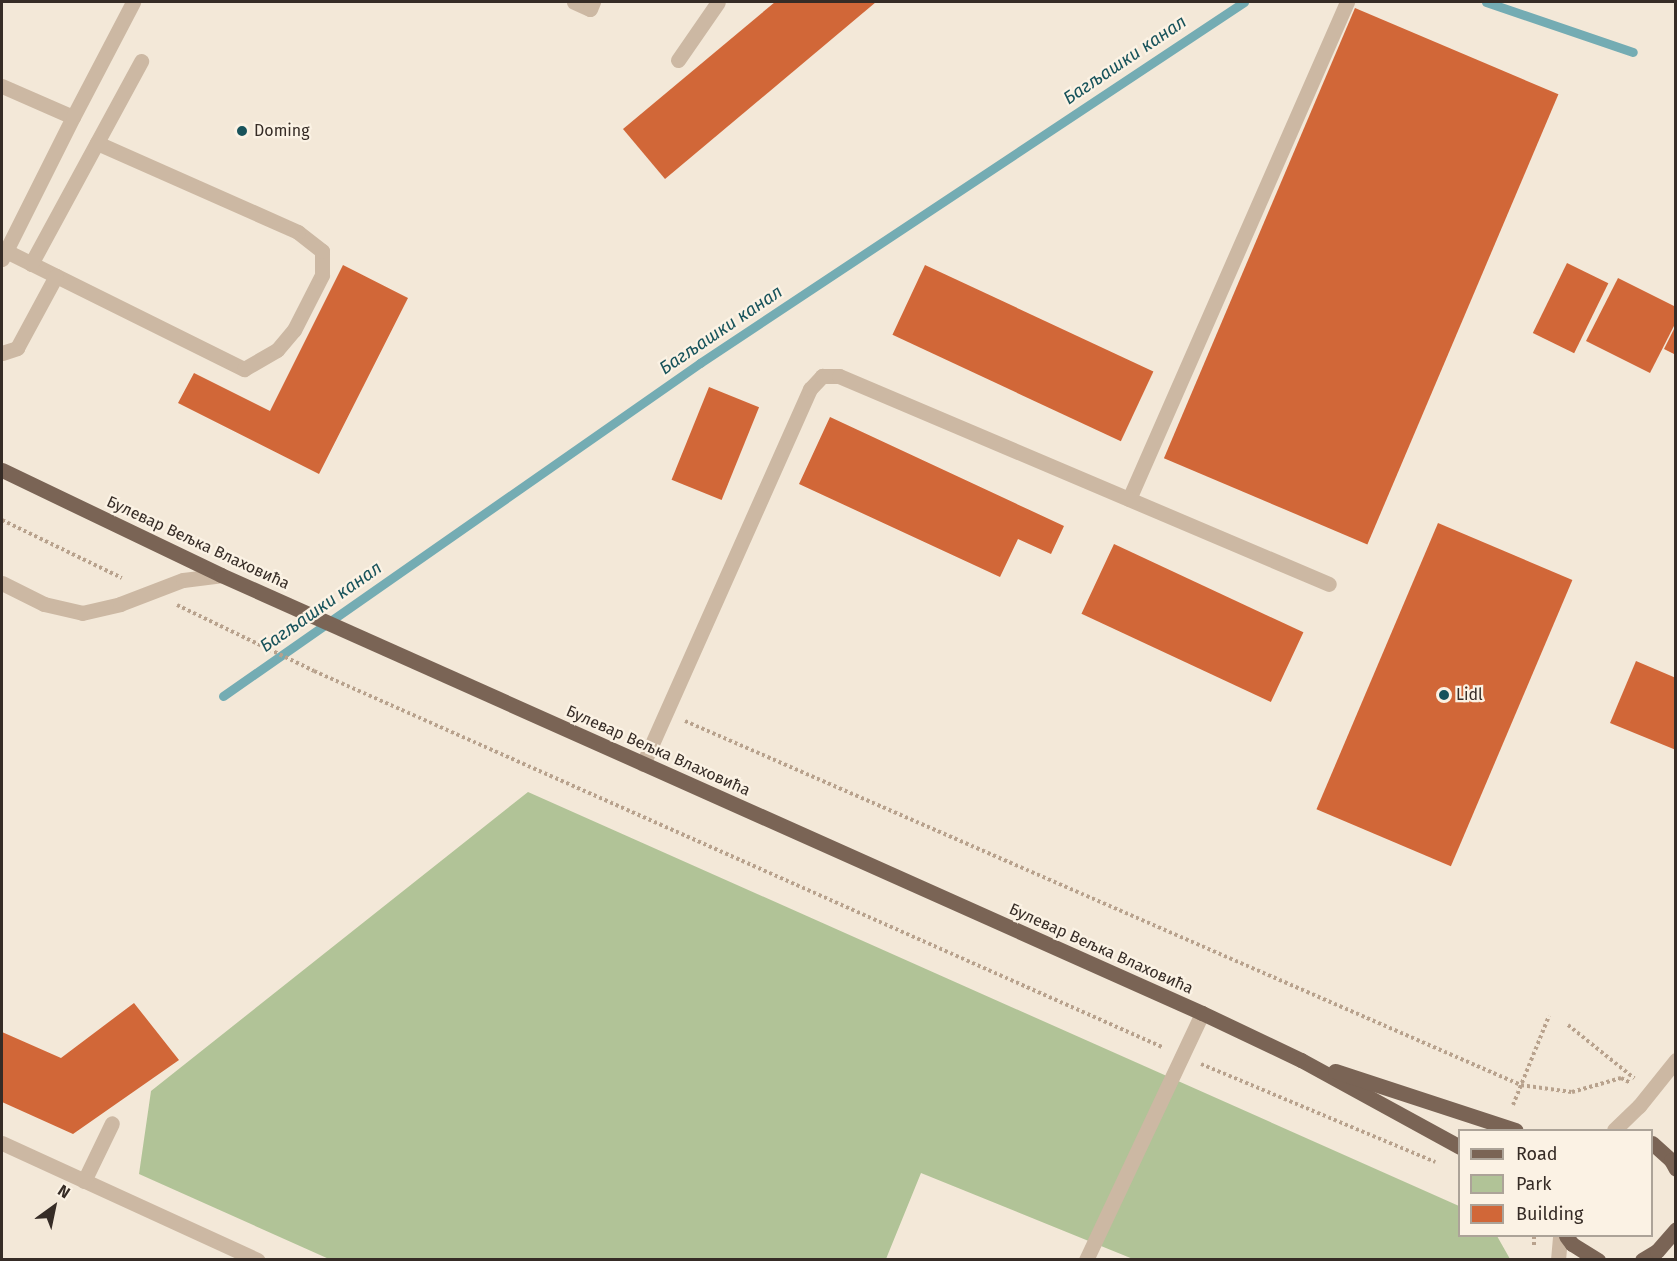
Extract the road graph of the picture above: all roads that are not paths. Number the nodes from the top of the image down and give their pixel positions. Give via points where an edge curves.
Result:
1 (133, 2) edge
2 (574, 2) edge
3 (593, 2) edge
4 (718, 2) edge
5 (1347, 2) edge
6 (678, 60) dead end
7 (141, 61) dead end
8 (2, 86) edge
9 (73, 117) junction
10 (97, 143) junction
11 (5, 248) edge
12 (32, 264) junction
13 (56, 276) junction
14 (2, 353) edge
15 (2, 470) edge
16 (1129, 499) junction
17 (221, 575) junction
18 (2, 583) edge
19 (1329, 584) dead end
20 (643, 764) junction
21 (1202, 1013) junction
22 (1301, 1060) junction
23 (1676, 1060) edge
24 (112, 1123) dead end
25 (1510, 1129) edge
26 (1616, 1129) edge
27 (2, 1143) edge
28 (1653, 1144) edge
29 (1458, 1146) edge
30 (1676, 1169) edge
31 (84, 1181) junction
32 (1676, 1229) edge
33 (1560, 1237) edge
34 (1567, 1237) edge
35 (257, 1260) edge
36 (1086, 1260) edge
37 (1558, 1260) edge
38 (1598, 1260) edge
39 (1642, 1260) edge

1 - 9 street
2 - 3 street via 590,9
4 - 6 street
5 - 16 street
7 - 10 street
8 - 9 street
9 - 11 street
10 - 12 street
10 - 13 street via 298,232 322,251 322,275 294,330 277,350 244,369
11 - 12 street
12 - 13 street
13 - 14 street via 17,348
15 - 17 main road, Булевар Вељка Влаховића
16 - 19 street
16 - 20 street via 839,376 822,376 810,388
17 - 18 street via 183,580 120,604 82,613 44,604
17 - 20 main road, Булевар Вељка Влаховића
20 - 21 main road, Булевар Вељка Влаховића
21 - 22 main road, Булевар Вељка Влаховића
21 - 36 street
22 - 25 main road, Булевар Вељка Влаховића
22 - 29 main road, Булевар Вељка Влаховића
23 - 26 street
24 - 31 street
27 - 31 street
28 - 30 main road
31 - 35 street
32 - 39 main road via 1657,1251
33 - 37 street
34 - 38 main road

